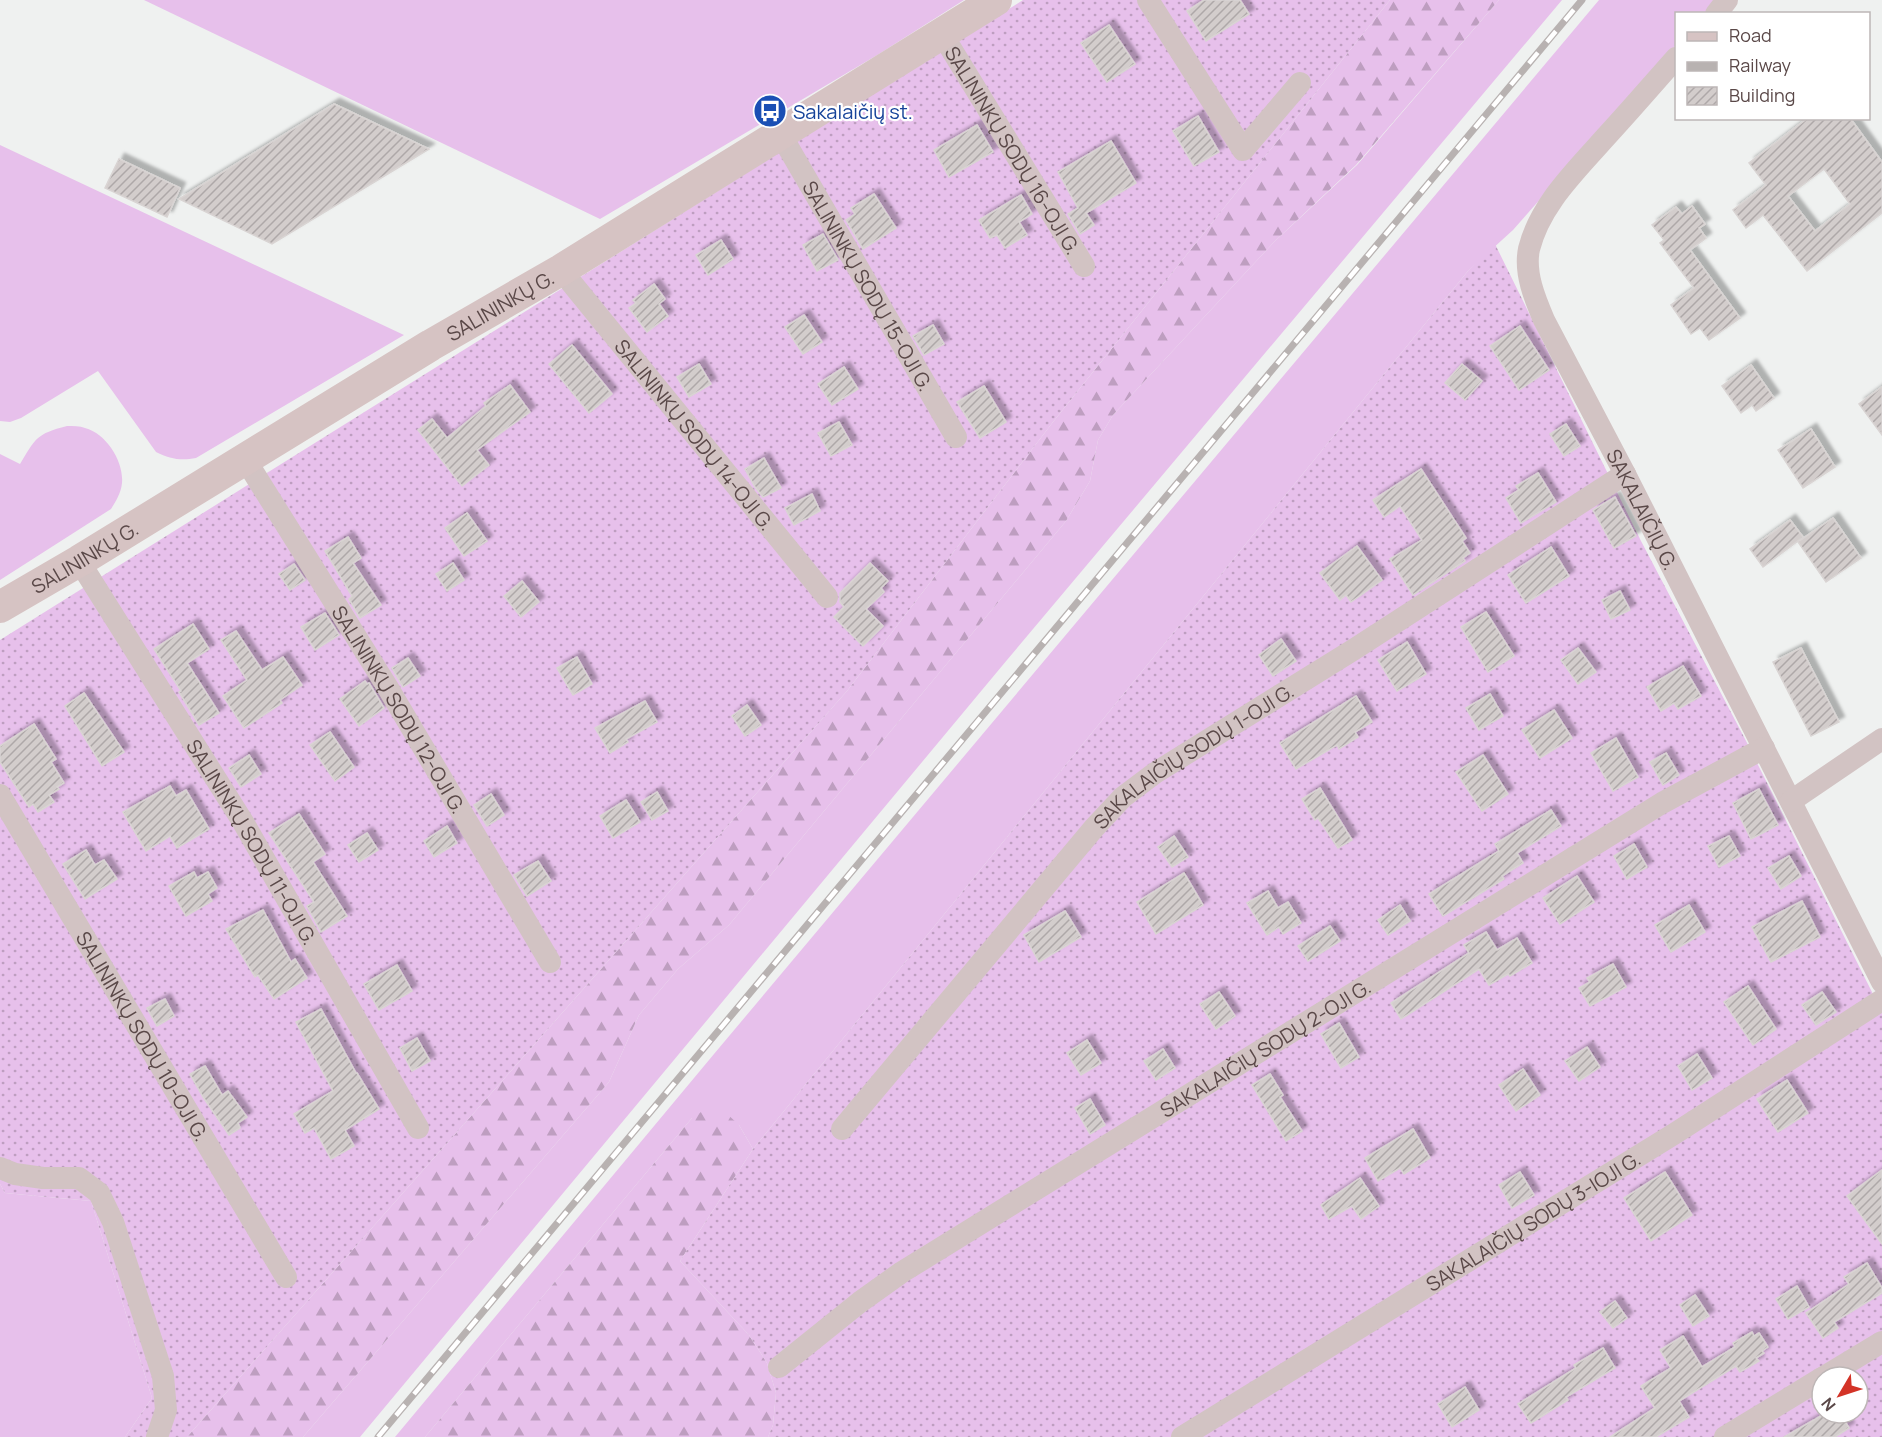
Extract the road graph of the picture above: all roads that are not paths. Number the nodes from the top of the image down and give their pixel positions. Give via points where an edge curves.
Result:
1 (996, 0) edge
2 (1148, 0) edge
3 (1727, 0) edge
4 (1718, 12) edge
5 (942, 34) junction
6 (1675, 60) edge
7 (1300, 83) dead end
8 (781, 135) junction
9 (1084, 266) dead end
10 (561, 270) junction
11 (956, 437) dead end
12 (245, 459) junction
13 (1625, 474) junction
14 (79, 561) junction
15 (827, 597) dead end
16 (0, 607) edge
17 (1882, 739) edge
18 (1764, 748) junction
19 (0, 795) edge
20 (1791, 801) junction
21 (550, 962) dead end
22 (1882, 982) edge
23 (1882, 1000) edge
24 (418, 1128) dead end
25 (842, 1129) dead end
26 (0, 1168) edge
27 (285, 1277) dead end
28 (1882, 1342) edge
29 (1844, 1365) edge
30 (779, 1367) dead end
31 (1810, 1386) edge
32 (157, 1437) edge
33 (1182, 1437) edge
34 (1725, 1437) edge

1 - 5 main road, SALININKŲ G.
2 - 7 street via 1243,150
3 - 4 street
5 - 8 main road, SALININKŲ G.
5 - 9 street, SALININKŲ SODŲ 16-OJI G.
6 - 13 street, SAKALAIČIŲ G. via 1555,194 1539,220 1529,250 1534,296 1544,320
8 - 10 main road, SALININKŲ G.
8 - 11 street, SALININKŲ SODŲ 15-OJI G.
10 - 12 main road, SALININKŲ G.
10 - 15 street, SALININKŲ SODŲ 14-OJI G.
12 - 14 main road, SALININKŲ G.
12 - 21 street, SALININKŲ SODŲ 12-OJI G. via 388,688
13 - 18 street, SAKALAIČIŲ G.
13 - 25 street, SAKALAIČIŲ SODŲ 1-OJI G. via 1123,797
14 - 16 main road, SALININKŲ G.
14 - 24 street, SALININKŲ SODŲ 11-OJI G. via 243,822
17 - 20 street
18 - 20 street, SAKALAIČIŲ G.
18 - 30 street, SAKALAIČIŲ SODŲ 2-OJI G. via 1662,803 902,1272
19 - 27 street, SALININKŲ SODŲ 10-OJI G.
20 - 22 street, SAKALAIČIŲ G.
23 - 33 street, SAKALAIČIŲ SODŲ 3-IOJI G. via 1674,1134
26 - 32 street via 43,1178 79,1178 99,1193 113,1222 163,1376 166,1410
28 - 29 street
31 - 34 street

